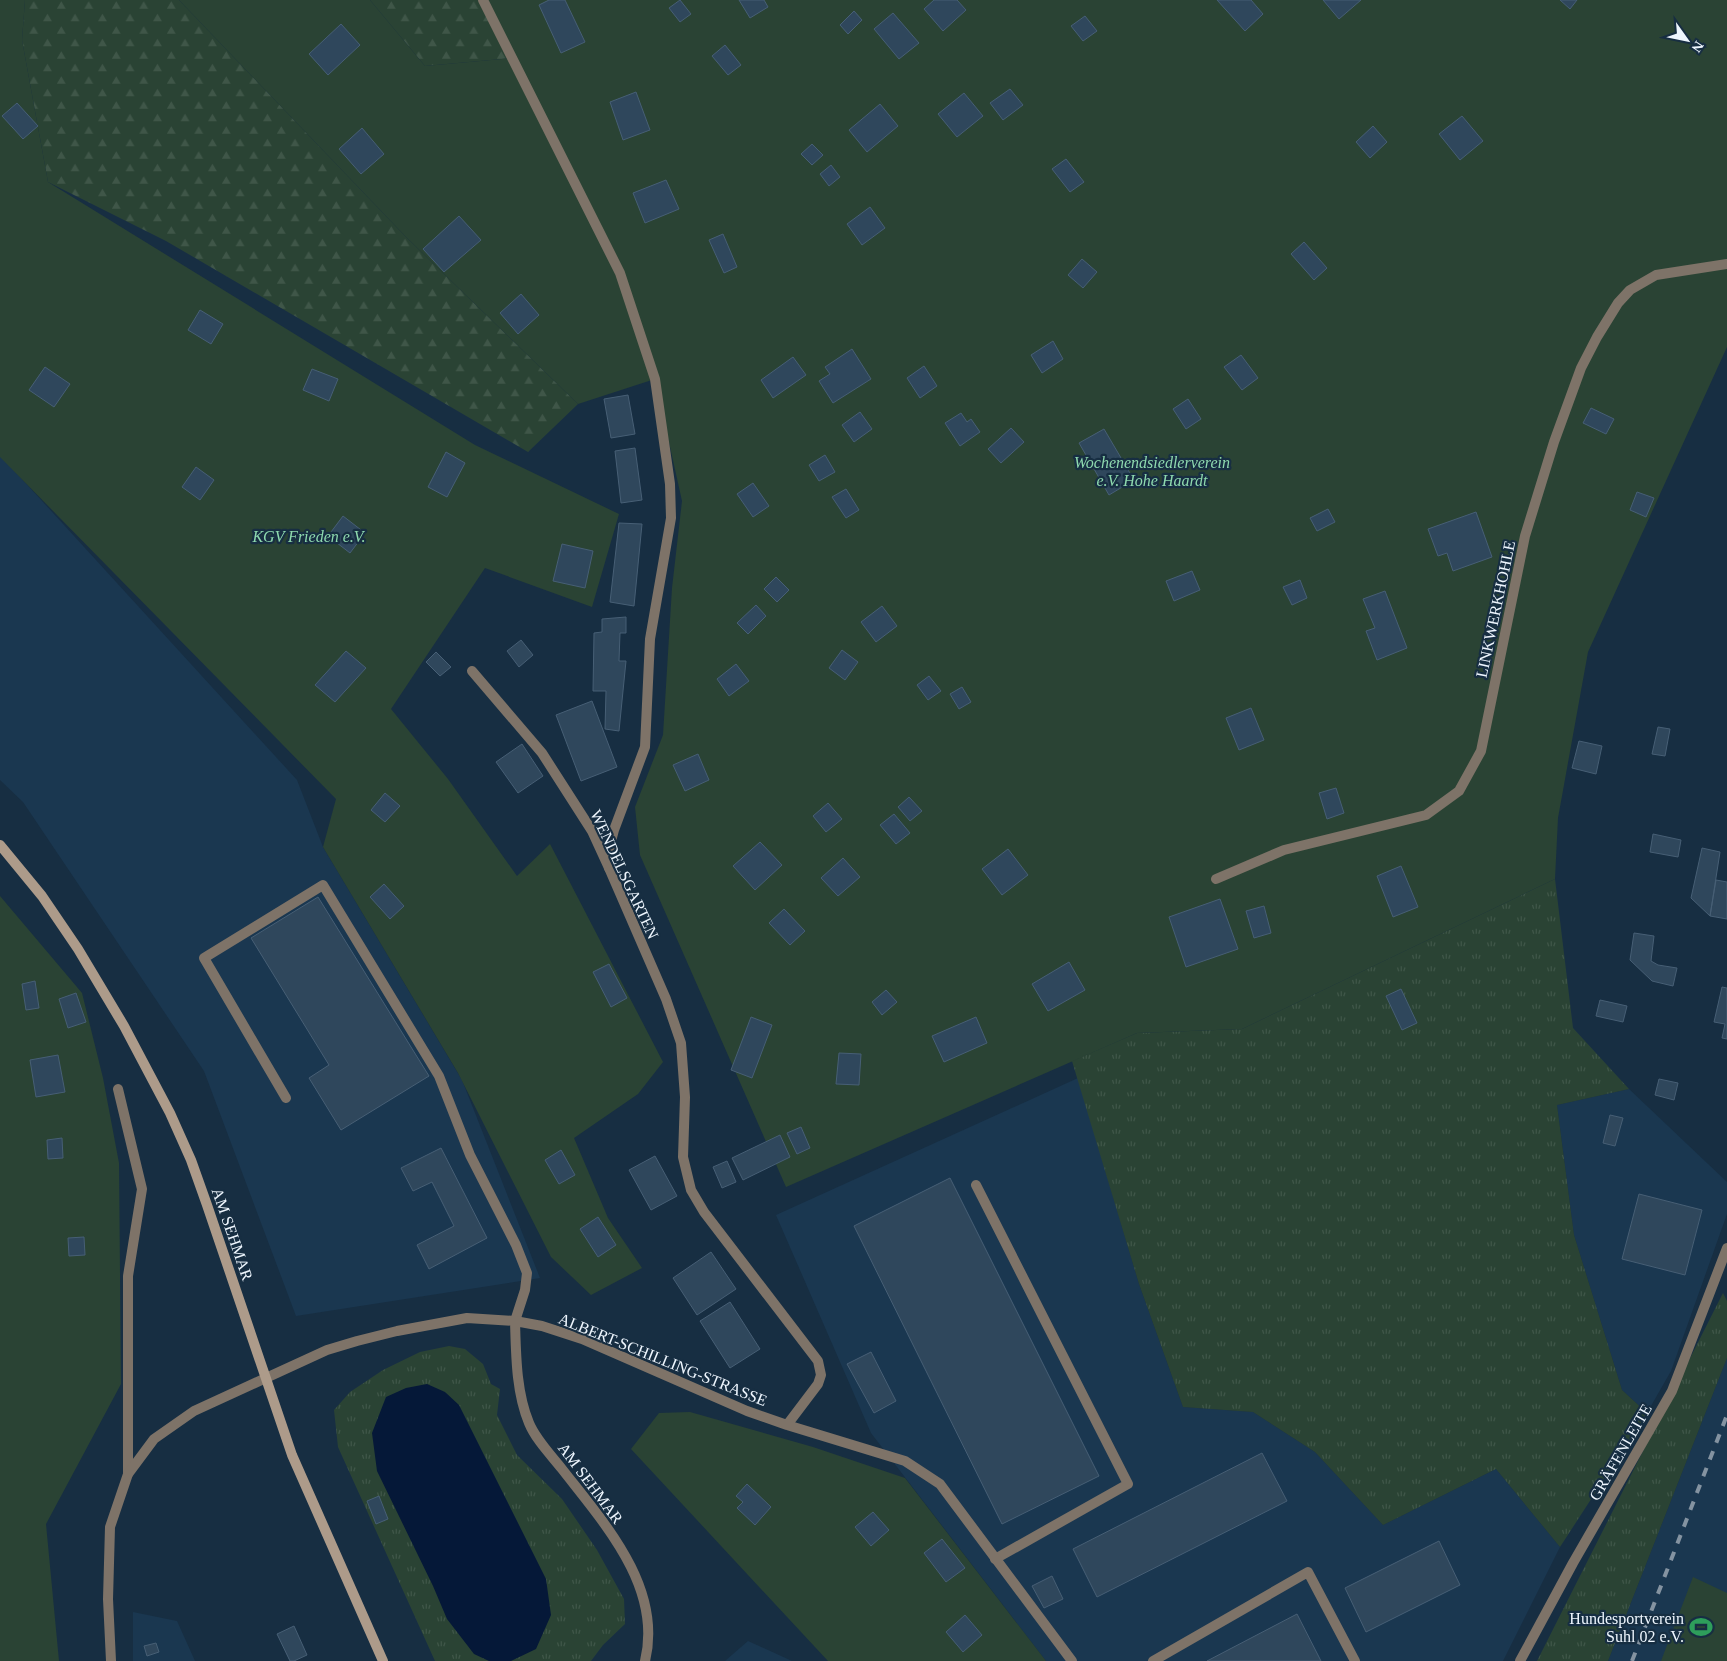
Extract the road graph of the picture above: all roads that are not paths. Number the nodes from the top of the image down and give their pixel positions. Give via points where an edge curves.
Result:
1 (483, 0) edge
2 (1727, 264) edge
3 (472, 671) dead end
4 (0, 845) edge
5 (609, 868) junction
6 (1216, 878) dead end
7 (118, 1089) dead end
8 (286, 1098) dead end
9 (976, 1186) dead end
10 (1727, 1248) edge
11 (516, 1321) junction
12 (266, 1378) junction
13 (787, 1426) junction
14 (128, 1474) junction
15 (996, 1559) junction
16 (111, 1661) edge
17 (383, 1661) edge
18 (644, 1661) edge
19 (1072, 1661) edge
20 (1153, 1661) edge
21 (1355, 1661) edge
22 (1520, 1661) edge

1 - 5 street via 620,273 655,379 670,484 671,518 650,639 645,747 614,830
2 - 6 street, LINKWERKHOHLE via 1656,275 1630,290 1618,303 1581,368 1525,536 1481,751 1460,791 1426,815 1284,850
3 - 5 street, WENDELSGARTEN via 542,752 592,831
4 - 12 main road, AM SEHMAR via 42,896 78,949 170,1113 194,1169
5 - 13 street, WENDELSGARTEN via 681,1043 685,1088 684,1157 690,1190 818,1361 821,1375 818,1384
7 - 14 street via 142,1190 128,1276
8 - 11 street, AM SEHMAR via 204,958 323,885 439,1076 470,1155 516,1245 527,1273
9 - 15 street via 1128,1484
10 - 22 street, GRÄFENLEITE via 1672,1391
11 - 12 street, ALBERT-SCHILLING-STRASSE via 467,1318 357,1340
11 - 13 street, ALBERT-SCHILLING-STRASSE via 582,1339
11 - 18 street, AM SEHMAR via 521,1402 543,1445 615,1539 636,1576 648,1624
12 - 14 street, ALBERT-SCHILLING-STRASSE via 194,1411 154,1439
12 - 17 main road, AM SEHMAR via 292,1455
13 - 15 street, ALBERT-SCHILLING-STRASSE via 905,1461 940,1484
14 - 16 street via 110,1528 108,1599
15 - 19 street, ALBERT-SCHILLING-STRASSE
20 - 21 street via 1308,1572

